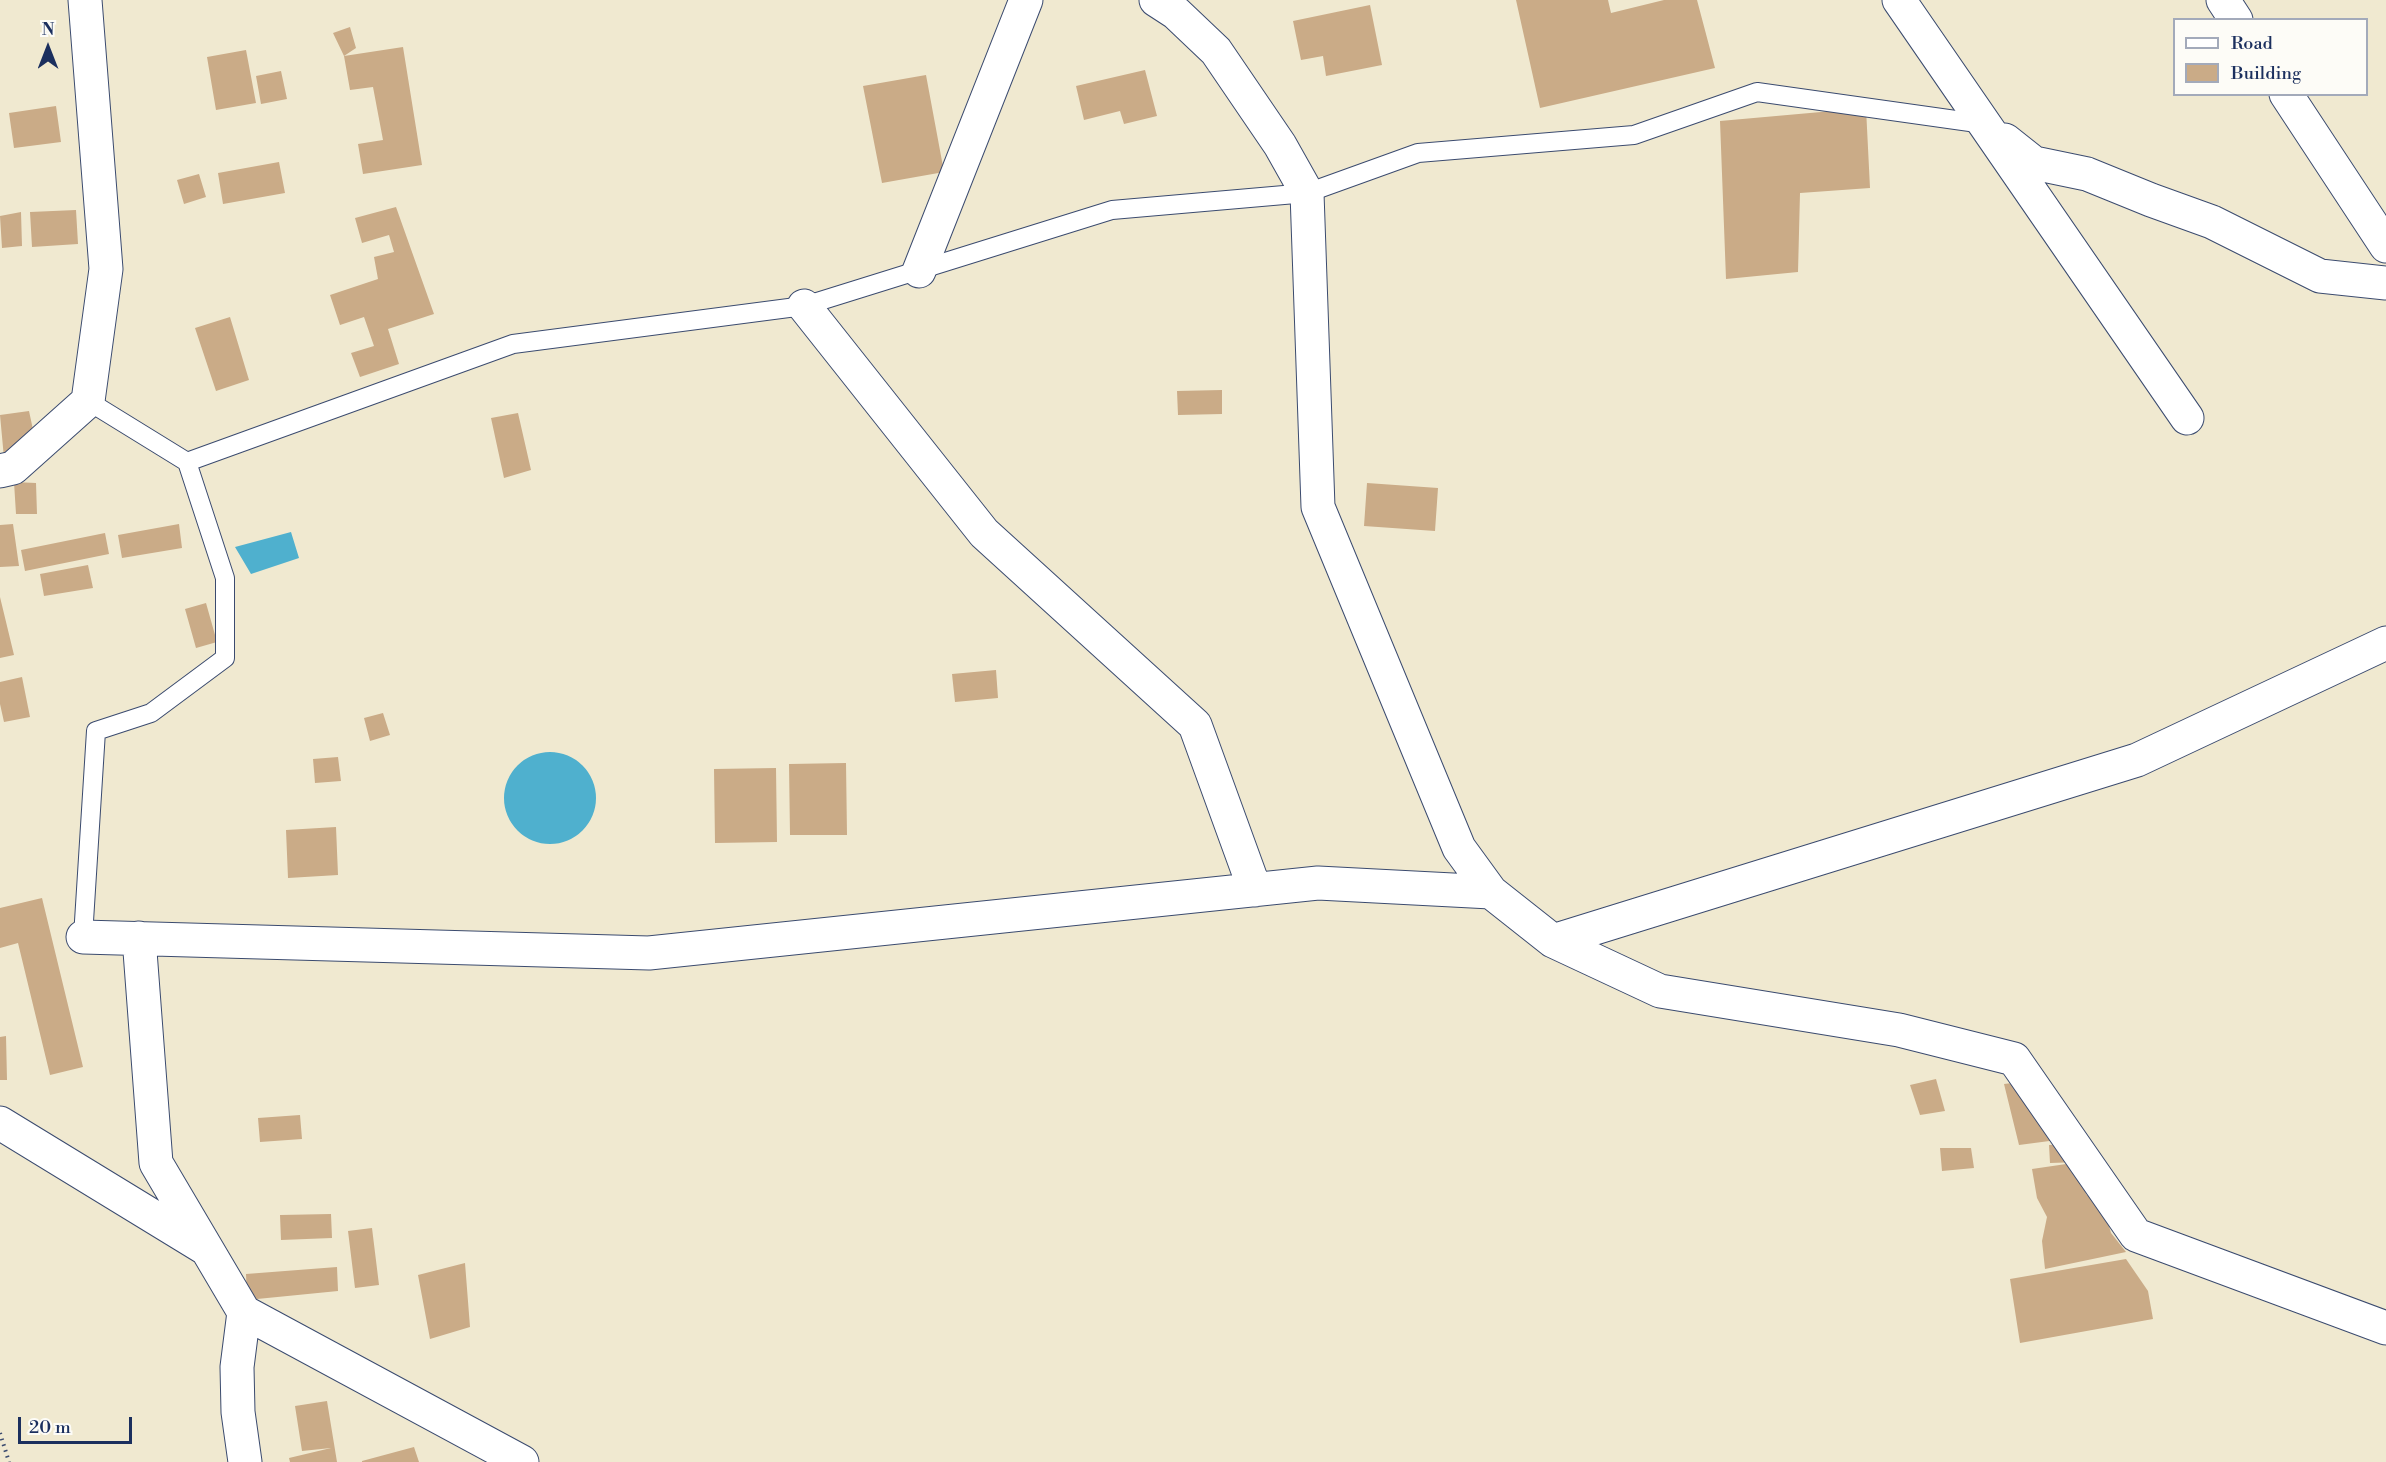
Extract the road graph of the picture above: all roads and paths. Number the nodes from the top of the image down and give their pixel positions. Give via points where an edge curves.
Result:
1 (85, 0) edge
2 (1026, 0) edge
3 (1156, 0) edge
4 (1899, 0) edge
5 (2223, 0) edge
6 (2235, 18) edge
7 (2287, 96) edge
8 (1984, 124) junction
9 (1307, 193) junction
10 (2386, 246) edge
11 (919, 270) junction
12 (2386, 283) edge
13 (804, 306) junction
14 (88, 401) junction
15 (2187, 418) dead end
16 (187, 462) junction
17 (0, 471) edge
18 (2386, 643) edge
19 (1255, 890) junction
20 (1491, 892) junction
21 (83, 937) joint
22 (139, 938) junction
23 (1553, 941) junction
24 (0, 1123) edge
25 (207, 1250) junction
26 (244, 1312) junction
27 (2386, 1329) edge
28 (0, 1433) edge
29 (9, 1462) edge
30 (245, 1462) edge
31 (522, 1462) edge

1 - 14 street via 106,269
2 - 11 street
3 - 9 street via 1176,13 1216,51 1280,145
4 - 8 street
5 - 6 street
7 - 10 street
8 - 9 lane via 1757,92 1634,135 1418,153
8 - 12 street via 2034,163 2087,174 2212,222 2320,276
8 - 15 street
9 - 11 lane via 1112,210
9 - 20 street via 1318,507 1459,848
11 - 13 lane
13 - 16 lane via 513,344
13 - 19 street via 984,533 1195,725
14 - 16 lane
14 - 17 street via 13,468
16 - 21 lane via 225,578 225,658 151,713 96,731
18 - 23 street via 2137,760
19 - 20 street via 1318,883
19 - 22 street via 649,953
20 - 23 street
21 - 22 street
22 - 25 street via 156,1162
23 - 27 street via 1660,991 1899,1030 2014,1059 2136,1235
24 - 25 street
25 - 26 street
26 - 30 street via 237,1366
26 - 31 street
28 - 29 path

